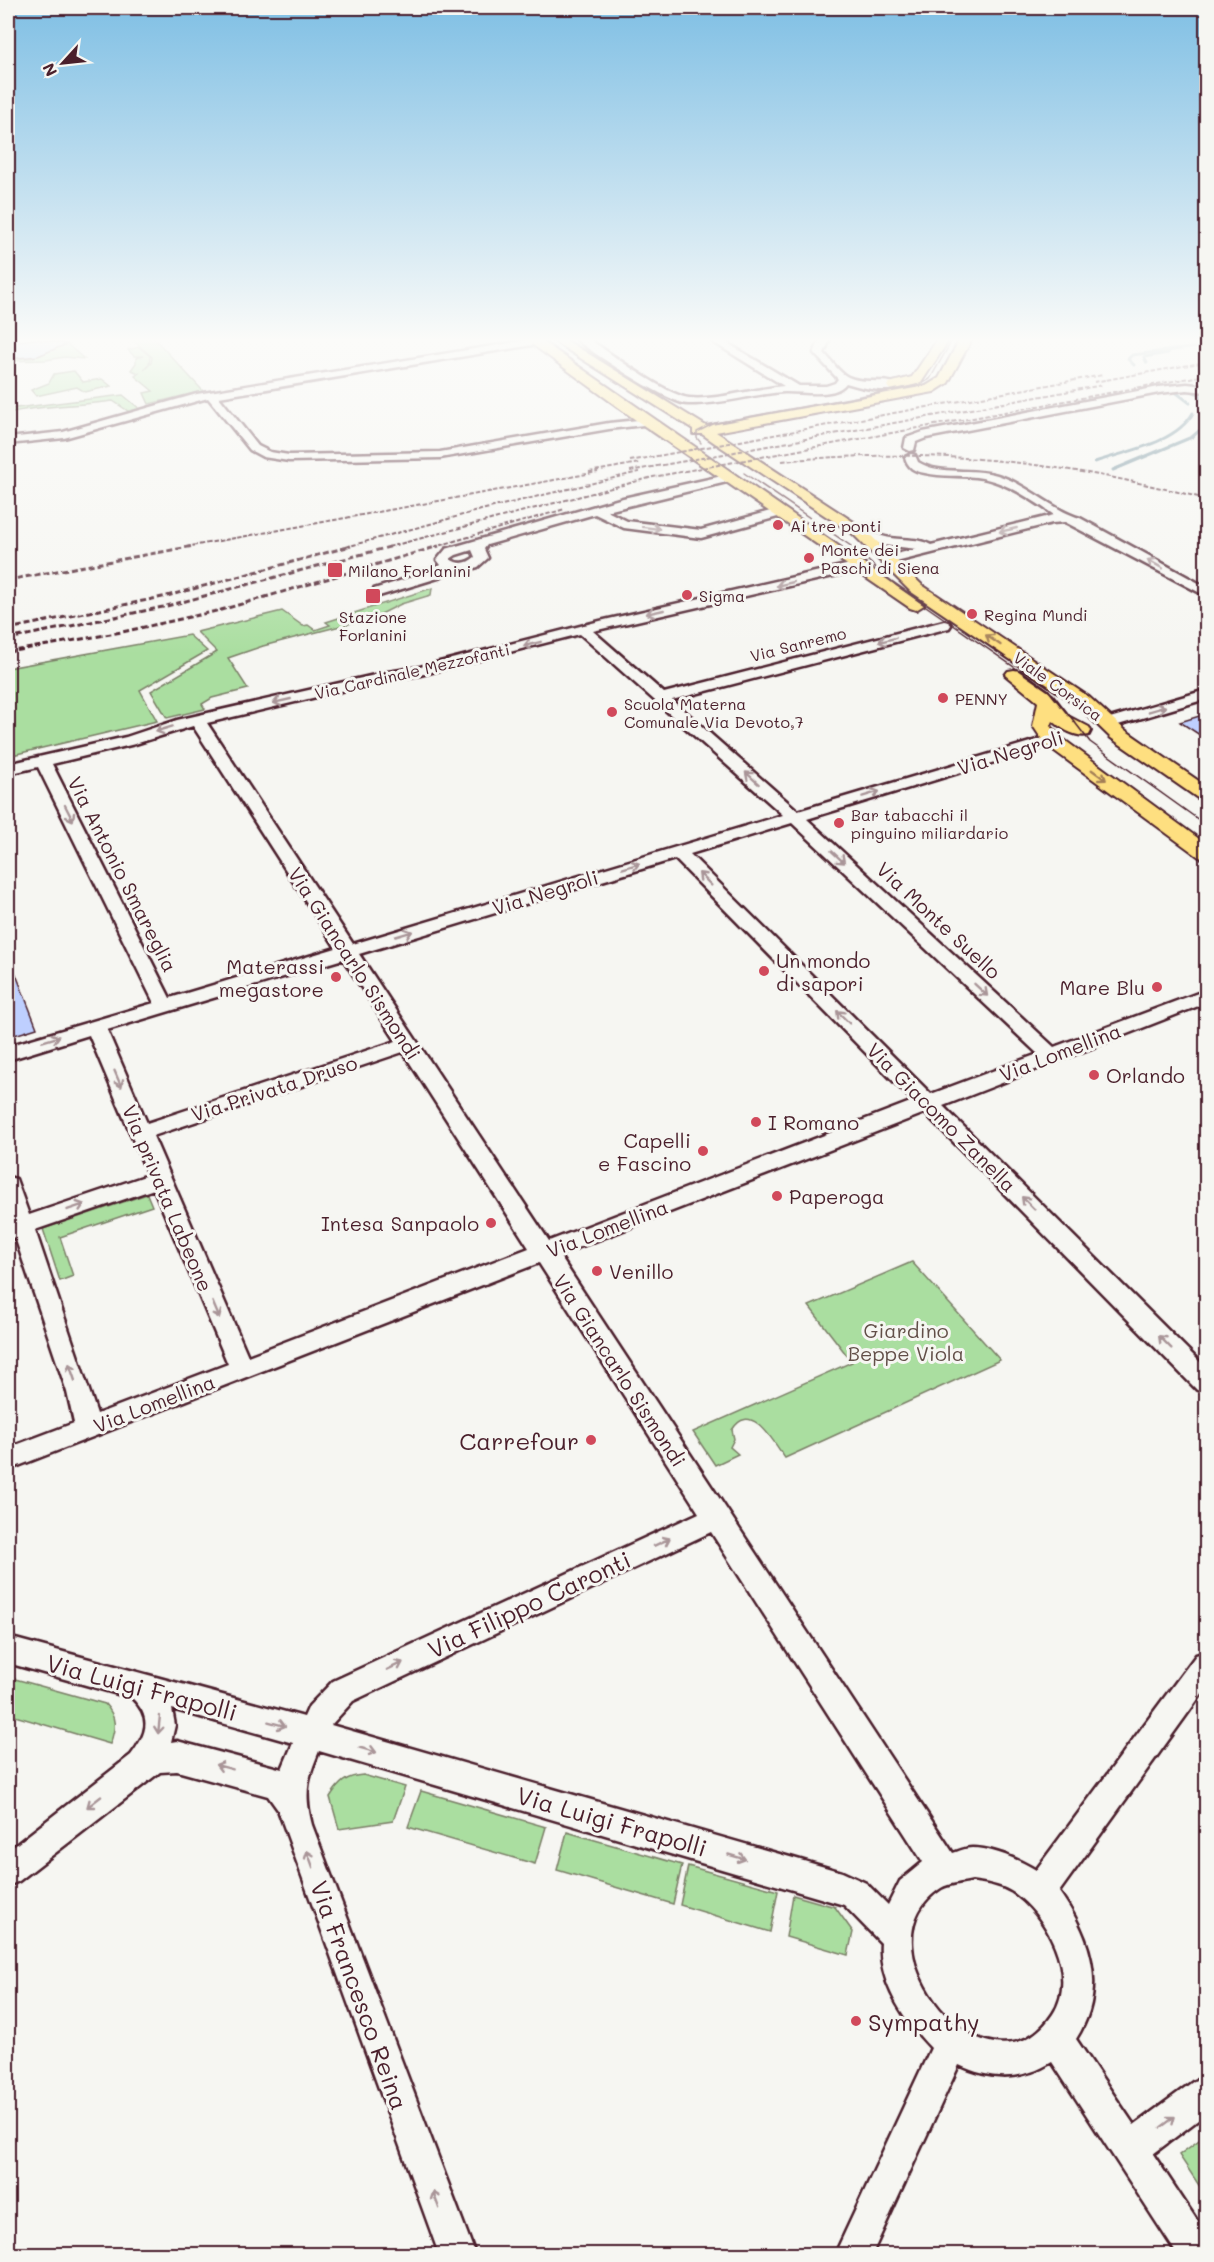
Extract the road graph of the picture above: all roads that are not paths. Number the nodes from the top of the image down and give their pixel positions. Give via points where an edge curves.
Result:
1 (250, 443) edge
2 (516, 443) edge
3 (691, 443) edge
4 (724, 443) edge
5 (910, 443) edge
6 (731, 478) junction
7 (596, 510) junction
8 (781, 512) junction
9 (1065, 518) junction
10 (858, 531) junction
11 (944, 545) junction
12 (837, 550) junction
13 (888, 560) junction
14 (859, 566) junction
15 (817, 577) junction
16 (379, 592) dead end
17 (1206, 592) edge
18 (944, 625) junction
19 (582, 630) junction
20 (1206, 694) edge
21 (662, 698) junction
22 (1047, 701) junction
23 (198, 721) junction
24 (1108, 723) junction
25 (1082, 731) junction
26 (1052, 740) junction
27 (43, 761) junction
28 (8, 770) edge
29 (1206, 795) edge
30 (795, 817) junction
31 (678, 852) junction
32 (1206, 853) edge
33 (348, 951) junction
34 (1206, 996) edge
35 (165, 1006) junction
36 (95, 1026) junction
37 (408, 1044) junction
38 (8, 1053) edge
39 (1052, 1056) junction
40 (929, 1103) junction
41 (141, 1132) junction
42 (160, 1179) junction
43 (8, 1185) edge
44 (14, 1228) edge
45 (543, 1252) junction
46 (242, 1369) junction
47 (1206, 1383) edge
48 (88, 1428) junction
49 (8, 1459) edge
50 (716, 1517) junction
51 (8, 1650) edge
52 (1206, 1665) edge
53 (140, 1686) junction
54 (312, 1734) junction
55 (141, 1766) junction
56 (291, 1803) junction
57 (945, 1868) junction
58 (8, 1870) edge
59 (1039, 1893) junction
60 (896, 1935) junction
61 (1056, 2038) junction
62 (951, 2044) junction
63 (1206, 2093) edge
64 (1130, 2150) junction
65 (457, 2254) edge
66 (853, 2254) edge
67 (1198, 2254) edge

1 - 2 street via 267,455 289,459 440,456
3 - 6 main road
4 - 10 main road
5 - 9 street via 913,464 925,470 995,477
6 - 7 street
6 - 8 main road
7 -> 8 street via 624,524 701,534
7 - 16 street via 482,544 477,548 482,556 479,562 451,565 434,575
8 - 12 main road
9 -> 11 street
17 -> 9 street
10 - 11 street via 897,544
10 - 13 main road, Viale Corsica
11 - 13 street
12 - 14 main road, Viale Corsica
12 - 15 street
13 - 14 main road
24 -> 13 main road, Viale Corsica via 1083,701 907,580
14 - 15 street, Via Cardinale Mezzofanti
14 - 18 main road, Viale Corsica
15 -> 19 street, Via Cardinale Mezzofanti
18 -> 21 street, Via Sanremo
18 - 22 main road, Viale Corsica
19 - 21 street, Via Monte Suello
19 -> 23 street, Via Cardinale Mezzofanti
24 -> 20 street
30 -> 21 street, Via Monte Suello
22 - 25 main road, Viale Corsica via 1061,720
22 - 26 main road, Viale Corsica via 1042,726
23 -> 27 street, Via Cardinale Mezzofanti
23 - 33 street, Via Giancarlo Sismondi
24 - 25 main road, Via Negroli
24 - 29 main road, Viale Corsica
25 - 26 main road, Via Negroli
30 -> 26 street, Via Negroli
26 -> 32 main road
27 - 28 street, Via Cardinale Mezzofanti
27 -> 35 street, Via Antonio Smareglia
30 - 31 street, Via Negroli
30 -> 39 street, Via Monte Suello
33 -> 31 street, Via Negroli
40 -> 31 street, Via Giacomo Zanella
33 - 35 street, Via Negroli
33 - 37 street, Via Giancarlo Sismondi
34 - 39 street, Via Lomellina
35 - 36 street, Via Negroli
38 -> 36 street, Via Negroli
36 -> 41 street, Via privata Labeone
37 - 41 street, Via Privata Druso
37 - 45 street, Via Giancarlo Sismondi
39 - 40 street, Via Lomellina
40 - 45 street, Via Lomellina
47 -> 40 street, Via Giacomo Zanella
41 - 42 street, Via privata Labeone
44 -> 42 street
42 -> 46 street, Via privata Labeone
43 - 44 street
48 -> 44 street via 79,1392
45 - 46 street, Via Lomellina
45 - 50 street, Via Giancarlo Sismondi
46 - 48 street, Via Lomellina
48 - 49 street, Via Lomellina
54 -> 50 street, Via Filippo Caronti via 320,1716 342,1691
50 - 57 street, Via Giancarlo Sismondi
51 - 53 street, Via Luigi Frapolli
52 - 59 street
53 -> 54 street, Via Luigi Frapolli
53 -> 55 street via 157,1703 160,1715 156,1743
54 - 56 street, Via Francesco Reina via 293,1778
54 -> 60 street, Via Luigi Frapolli via 842,1888 855,1894
56 -> 55 street via 271,1780 186,1757 165,1755
55 -> 58 street
65 -> 56 street, Via Francesco Reina
57 - 59 street via 972,1864 1000,1869
57 - 60 street via 912,1892
59 - 61 street via 1064,1924 1079,1973 1075,2006
60 - 62 street via 904,1987 924,2019
61 - 62 street via 1035,2053 1002,2060 968,2053
61 - 64 street
62 - 66 street
64 -> 63 street
64 - 67 street

